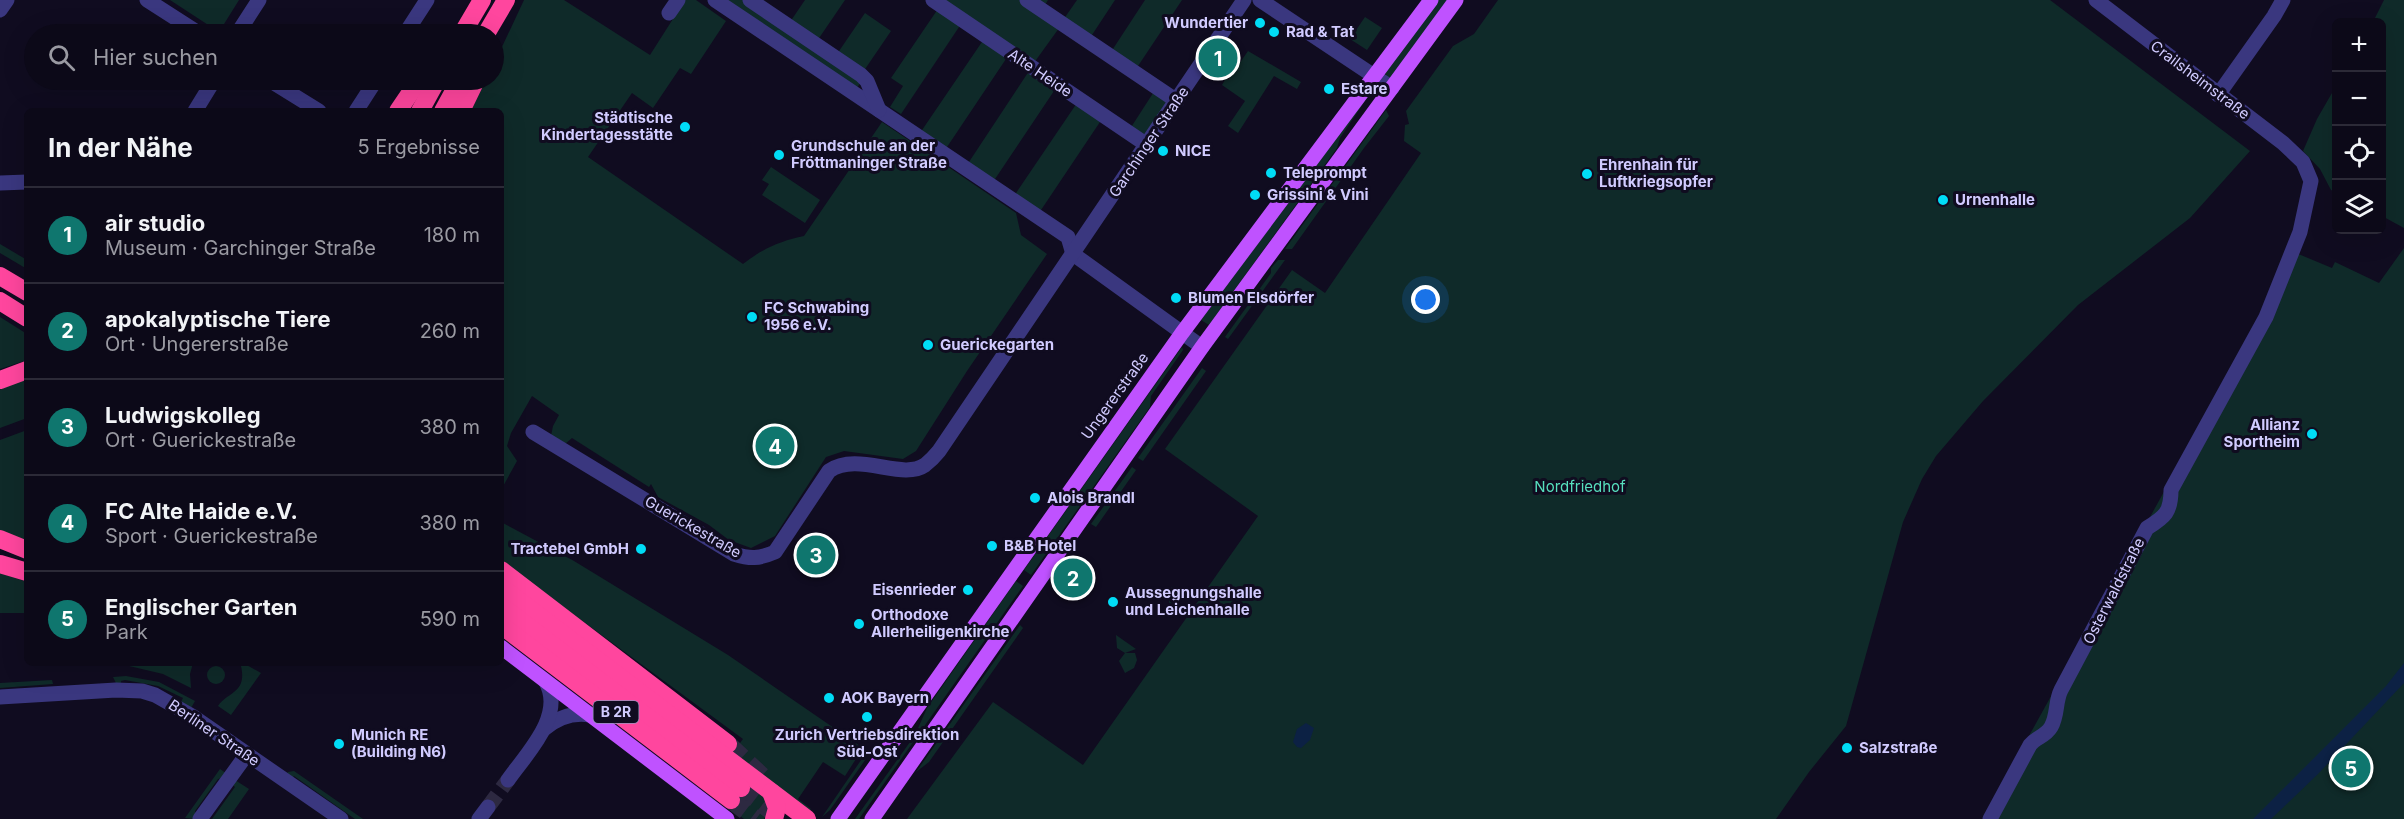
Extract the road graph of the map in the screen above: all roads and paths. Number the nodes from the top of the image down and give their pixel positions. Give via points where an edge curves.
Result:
1 (6, 0) edge
2 (147, 0) edge
3 (259, 0) edge
4 (427, 0) edge
5 (482, 0) edge
6 (506, 0) edge
7 (715, 0) edge
8 (750, 0) edge
9 (933, 0) edge
10 (1027, 0) edge
11 (1244, 0) edge
12 (1260, 0) edge
13 (1431, 0) edge
14 (1456, 0) edge
15 (2096, 0) edge
16 (2283, 0) edge
17 (0, 10) edge
18 (472, 18) junction
19 (184, 24) edge
20 (243, 24) edge
21 (411, 24) edge
22 (465, 24) edge
23 (468, 24) edge
24 (492, 24) edge
25 (1375, 76) junction
26 (1392, 88) junction
27 (208, 90) edge
28 (285, 90) edge
29 (370, 90) edge
30 (412, 90) edge
31 (432, 90) edge
32 (455, 90) edge
33 (471, 90) edge
34 (2218, 95) junction
35 (1177, 101) junction
36 (197, 108) edge
37 (314, 108) edge
38 (358, 108) edge
39 (400, 108) edge
40 (422, 108) edge
41 (445, 108) edge
42 (462, 108) edge
43 (879, 110) junction
44 (1147, 145) junction
45 (2303, 162) joint
46 (24, 182) edge
47 (0, 183) edge
48 (1073, 254) junction
49 (0, 276) edge
50 (24, 290) edge
51 (0, 301) edge
52 (0, 311) edge
53 (24, 316) edge
54 (24, 323) edge
55 (1182, 333) junction
56 (1202, 347) junction
57 (24, 371) edge
58 (0, 380) edge
59 (533, 432) dead end
60 (0, 539) edge
61 (24, 549) edge
62 (0, 564) edge
63 (24, 571) edge
64 (504, 572) edge
65 (504, 589) edge
66 (504, 608) edge
67 (504, 627) edge
68 (504, 650) edge
69 (546, 682) junction
70 (0, 697) edge
71 (590, 715) junction
72 (544, 729) junction
73 (729, 746) tunnel mouth
74 (247, 754) junction
75 (508, 780) tunnel mouth
76 (771, 792) junction
77 (200, 819) edge
78 (341, 819) edge
79 (727, 819) tunnel mouth
80 (774, 819) edge
81 (807, 819) edge
82 (838, 819) edge
83 (872, 819) edge
84 (1990, 819) edge

1 - 17 street
2 - 19 street
3 - 20 street
4 - 21 street
5 - 18 highway
6 - 24 highway
7 - 43 street
8 - 43 street via 861,75
9 - 44 street, Alte Heide
10 - 35 street
11 - 35 street, Garchinger Straße
12 - 25 street
13 - 25 main road, Ungererstraße
14 - 26 main road
15 - 34 street, Crailsheimstraße
16 - 34 street
18 - 22 highway
18 - 23 highway
25 - 26 street
25 - 55 main road, Ungererstraße
26 - 56 main road
27 - 36 street
28 - 37 street
29 - 38 street
30 - 39 highway
31 - 40 highway
32 - 41 highway
33 - 42 highway
34 - 45 street, Crailsheimstraße
35 - 44 street, Garchinger Straße
43 - 48 street via 1068,237
44 - 48 street, Garchinger Straße
45 - 84 street, Osterwaldstraße via 2311,181 2307,206 2266,317 2171,490 2165,517 2147,528 2056,699 2058,708 2052,726 2030,746
46 - 47 street
48 - 55 street
48 - 59 street, Guerickestraße via 939,451 924,466 909,469 838,465 829,471 775,552 761,558 734,554
49 - 50 highway
51 - 53 highway
52 - 54 highway
55 - 56 street
55 - 82 main road, Ungererstraße
56 - 83 main road
57 - 58 highway
60 - 61 highway
62 - 63 highway
64 - 73 highway
65 - 76 highway
66 - 67 highway, B 2R via 736,794
68 - 69 main road
69 - 71 main road
69 - 72 street via 551,702
70 - 74 street, Berliner Straße via 142,692 192,716
71 - 72 street via 569,715
71 - 79 main road
72 - 75 street
74 - 77 street
74 - 78 street, Berliner Straße
76 - 80 highway via 776,805
76 - 81 highway

